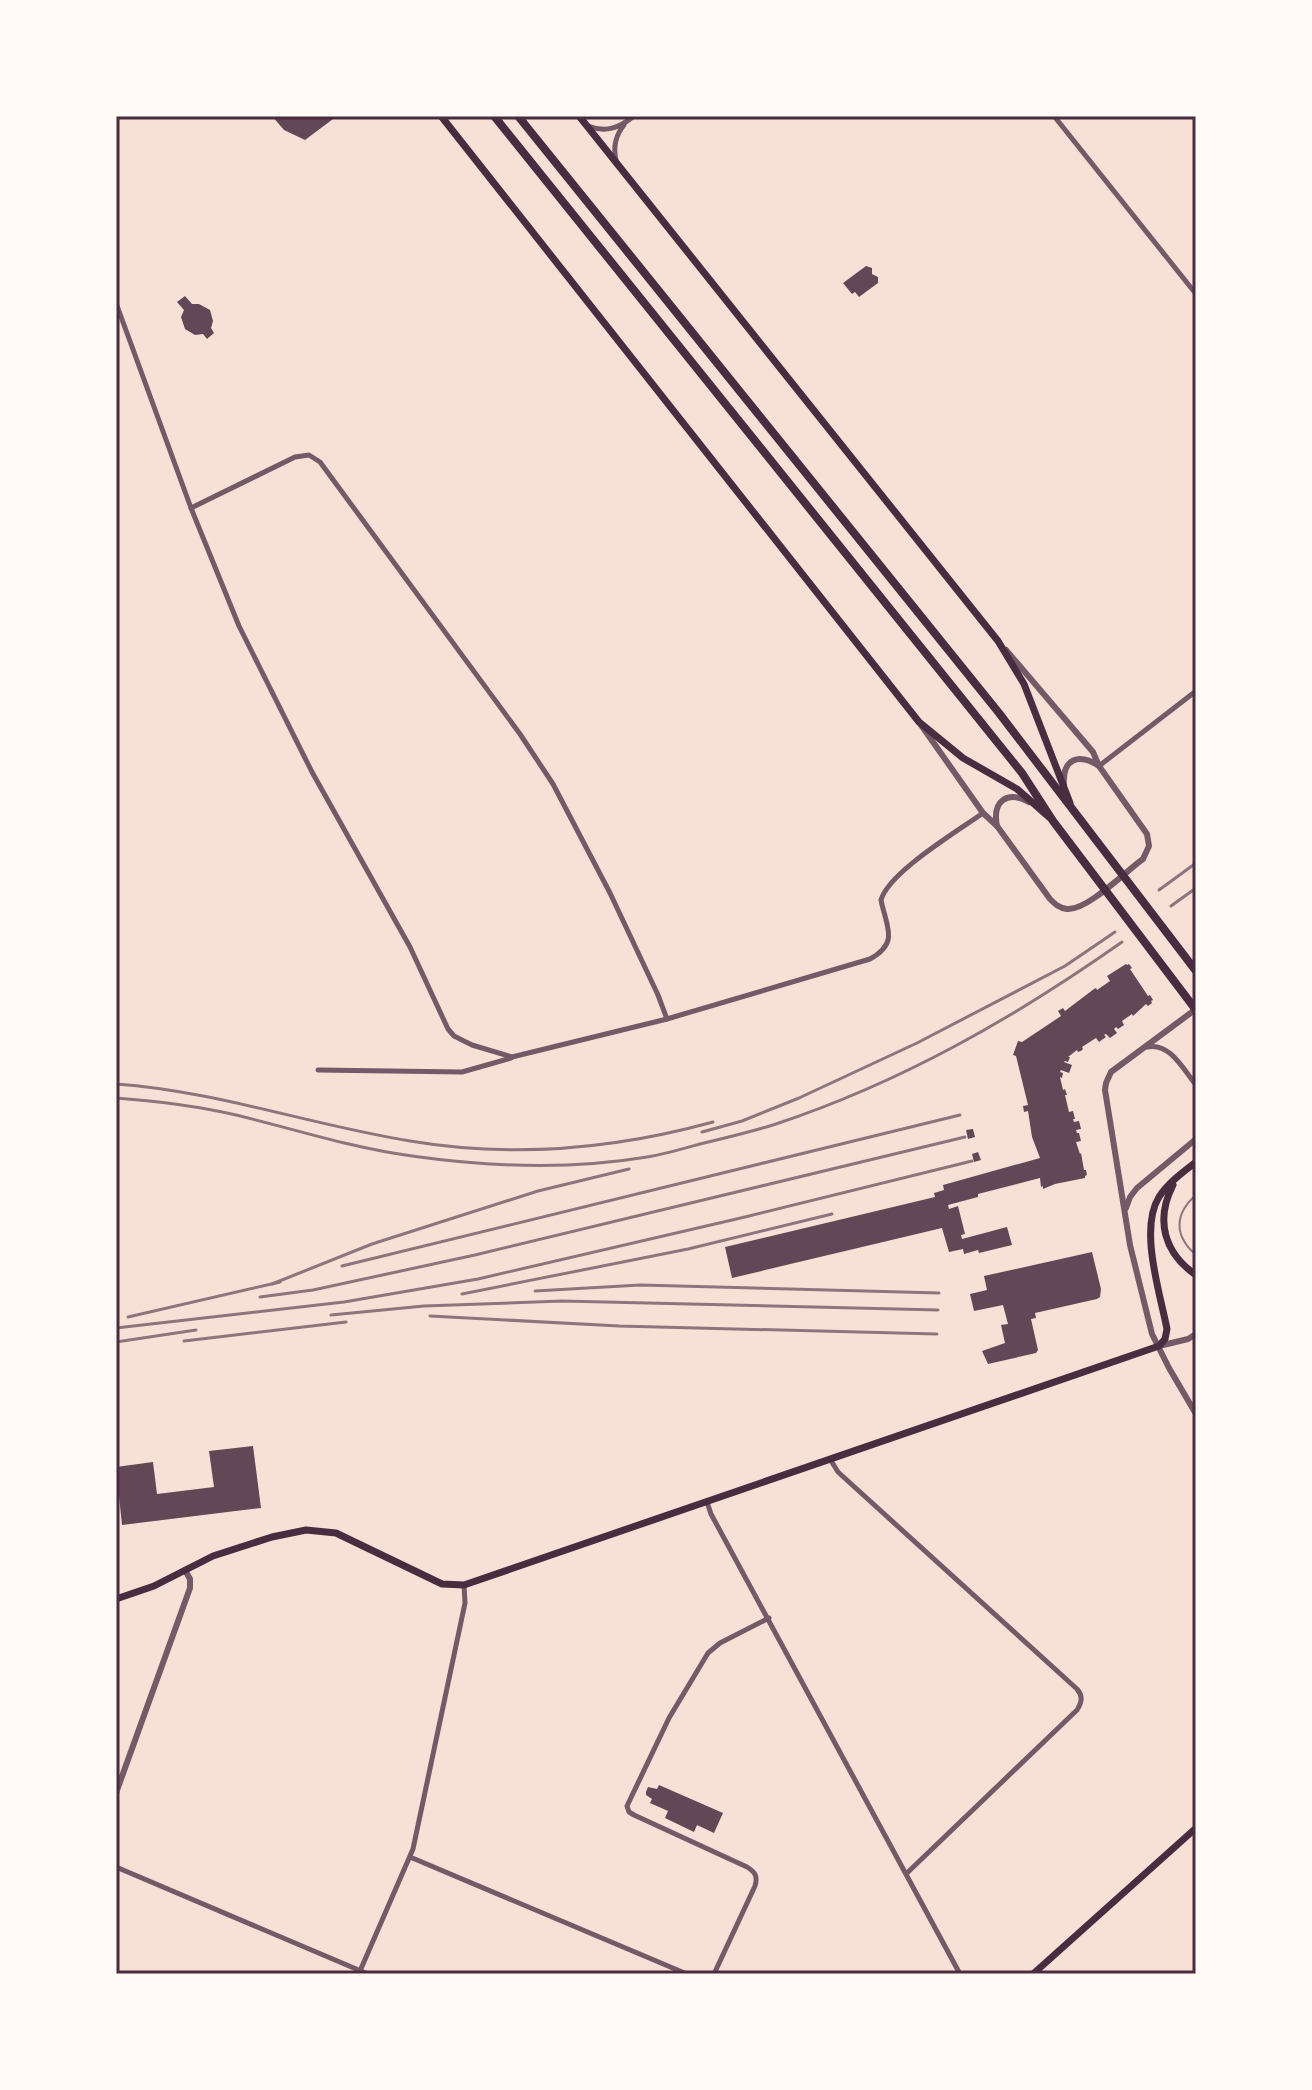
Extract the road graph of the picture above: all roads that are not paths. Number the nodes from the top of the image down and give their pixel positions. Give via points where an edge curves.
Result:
1 (441, 116) edge
2 (494, 116) edge
3 (518, 116) edge
4 (579, 116) edge
5 (634, 116) edge
6 (1054, 116) edge
7 (624, 124) junction
8 (586, 125) junction
9 (617, 164) junction
10 (1196, 294) edge
11 (116, 303) edge
12 (191, 508) junction
13 (998, 641) junction
14 (1196, 691) edge
15 (919, 722) junction
16 (1099, 766) junction
17 (1067, 795) junction
18 (1003, 800) junction
19 (1037, 807) junction
20 (1072, 807) junction
21 (983, 813) junction
22 (1053, 821) junction
23 (997, 826) junction
24 (1196, 971) edge
25 (1196, 1009) edge
26 (667, 1019) junction
27 (1147, 1047) junction
28 (510, 1056) junction
29 (318, 1070) dead end
30 (1196, 1085) edge
31 (1196, 1139) edge
32 (1196, 1162) edge
33 (1176, 1180) junction
34 (1126, 1220) junction
35 (1196, 1275) edge
36 (1196, 1334) edge
37 (1159, 1346) junction
38 (1196, 1414) edge
39 (830, 1459) junction
40 (707, 1502) junction
41 (185, 1570) junction
42 (464, 1585) junction
43 (116, 1599) edge
44 (769, 1618) junction
45 (116, 1793) edge
46 (1196, 1828) edge
47 (410, 1857) junction
48 (116, 1867) edge
49 (907, 1873) junction
50 (360, 1971) junction
51 (368, 1974) edge
52 (687, 1974) edge
53 (714, 1974) edge
54 (960, 1974) edge
55 (1033, 1974) edge

1 - 15 main road
2 - 22 main road via 1022,773
3 - 20 main road
4 - 8 main road
5 - 7 street
6 - 10 street
7 - 8 street via 604,130
7 - 9 street via 615,142
8 - 9 main road
9 - 13 main road
11 - 12 street
12 - 26 street via 295,457 309,455 320,462 553,784
12 - 28 street via 239,626 312,772 410,947 448,1029 462,1041
13 - 16 street via 1093,752
13 - 17 main road via 1024,684
14 - 16 street
15 - 19 main road
15 - 21 street
16 - 17 street via 1085,758 1070,763 1064,773
16 - 23 street via 1146,831 1149,846 1143,859 1085,903 1068,909 1054,903
17 - 20 main road
18 - 19 street via 1017,797
18 - 21 street
18 - 23 street
19 - 22 main road
20 - 24 main road
21 - 23 street
21 - 26 street via 889,884 881,900 889,937 878,955
22 - 25 main road
25 - 27 street
26 - 28 street
27 - 30 street via 1167,1050
27 - 34 street via 1111,1072 1106,1083
28 - 29 street via 462,1072
31 - 34 street via 1137,1188
32 - 33 main road
33 - 35 main road via 1165,1207 1164,1234 1174,1254
33 - 37 main road via 1157,1200 1151,1222 1167,1329
34 - 37 street
36 - 37 street
37 - 38 street
37 - 39 main road
39 - 40 main road
39 - 49 street via 1081,1695 1077,1710
40 - 42 main road
40 - 44 street
41 - 42 main road via 272,1537 312,1530 346,1537 442,1584
41 - 43 main road
41 - 45 street via 190,1588
42 - 47 street via 465,1603
44 - 49 street
44 - 53 street via 708,1653 669,1718 627,1806 634,1815 755,1874 755,1886
46 - 55 main road
47 - 50 street
47 - 52 street
48 - 50 street
49 - 54 street
50 - 51 street

